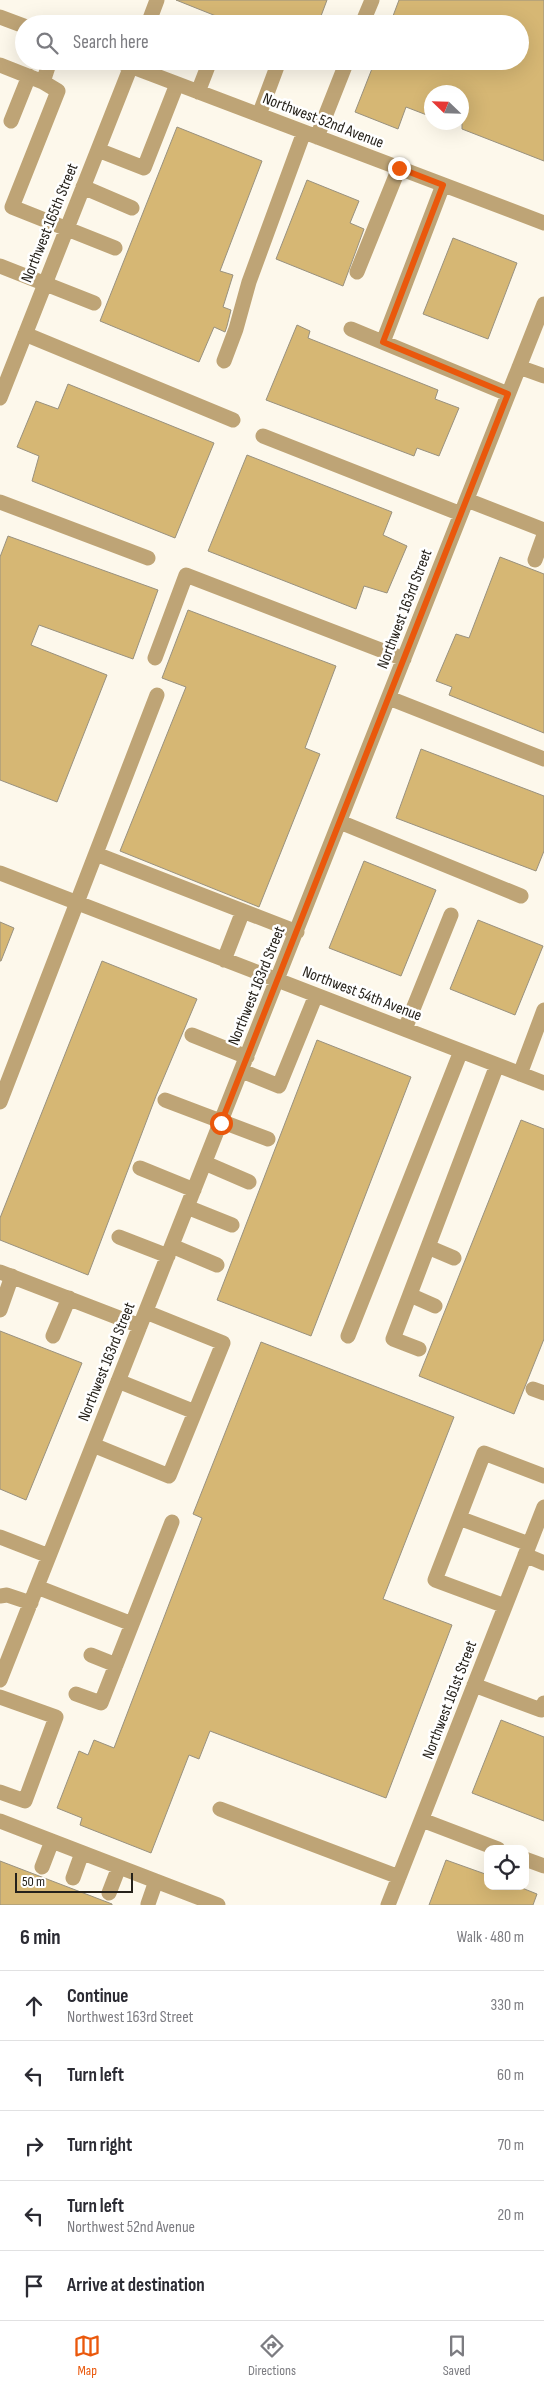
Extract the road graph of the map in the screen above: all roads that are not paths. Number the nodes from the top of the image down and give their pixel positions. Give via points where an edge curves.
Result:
1 (157, 0) edge
2 (372, 0) edge
3 (151, 15) edge
4 (366, 15) edge
5 (0, 17) edge
6 (15, 23) edge
7 (0, 65) edge
8 (43, 70) edge
9 (125, 70) edge
10 (144, 70) edge
11 (207, 70) edge
12 (276, 70) edge
13 (342, 70) edge
14 (36, 79) junction
15 (177, 84) junction
16 (198, 92) junction
17 (258, 115) junction
18 (11, 121) dead end
19 (310, 135) junction
20 (98, 150) junction
21 (399, 168) junction
22 (443, 185) junction
23 (83, 187) junction
24 (132, 208) dead end
25 (544, 223) edge
26 (66, 230) junction
27 (115, 248) dead end
28 (0, 266) edge
29 (357, 272) dead end
30 (45, 284) junction
31 (94, 303) dead end
32 (544, 304) edge
33 (351, 329) dead end
34 (25, 334) junction
35 (538, 335) edge
36 (383, 342) junction
37 (224, 361) dead end
38 (519, 367) junction
39 (544, 376) edge
40 (508, 394) junction
41 (0, 398) edge
42 (233, 420) dead end
43 (263, 436) dead end
44 (0, 502) edge
45 (464, 507) junction
46 (544, 530) edge
47 (544, 535) edge
48 (148, 558) dead end
49 (534, 560) dead end
50 (155, 658) dead end
51 (404, 658) junction
52 (157, 695) dead end
53 (389, 698) junction
54 (544, 759) edge
55 (340, 822) junction
56 (96, 854) junction
57 (0, 873) edge
58 (521, 896) dead end
59 (78, 903) junction
60 (243, 911) junction
61 (451, 916) dead end
62 (297, 932) junction
63 (224, 960) junction
64 (278, 980) junction
65 (316, 995) junction
66 (544, 1010) edge
67 (405, 1029) junction
68 (192, 1035) dead end
69 (461, 1051) junction
70 (244, 1064) junction
71 (497, 1065) junction
72 (520, 1074) junction
73 (544, 1083) edge
74 (165, 1100) dead end
75 (0, 1102) edge
76 (221, 1123) junction
77 (268, 1139) dead end
78 (205, 1163) junction
79 (140, 1168) dead end
80 (249, 1182) dead end
81 (194, 1190) junction
82 (188, 1207) junction
83 (232, 1225) dead end
84 (119, 1237) dead end
85 (428, 1247) junction
86 (170, 1251) junction
87 (454, 1258) dead end
88 (217, 1265) dead end
89 (6, 1274) edge
90 (410, 1295) junction
91 (69, 1298) junction
92 (435, 1306) dead end
93 (0, 1310) edge
94 (143, 1319) junction
95 (53, 1336) dead end
96 (348, 1336) dead end
97 (419, 1349) dead end
98 (118, 1381) junction
99 (195, 1412) junction
100 (93, 1445) junction
101 (544, 1476) edge
102 (544, 1507) edge
103 (459, 1518) junction
104 (172, 1522) dead end
105 (0, 1537) edge
106 (527, 1550) junction
107 (49, 1556) junction
108 (544, 1563) edge
109 (37, 1587) junction
110 (0, 1596) edge
111 (30, 1603) junction
112 (505, 1606) junction
113 (132, 1624) junction
114 (91, 1655) dead end
115 (116, 1665) junction
116 (0, 1680) edge
117 (474, 1685) junction
118 (76, 1694) dead end
119 (0, 1696) edge
120 (543, 1708) edge
121 (0, 1792) edge
122 (220, 1809) dead end
123 (422, 1820) junction
124 (0, 1821) edge
125 (52, 1842) junction
126 (488, 1845) edge
127 (82, 1853) junction
128 (529, 1860) edge
129 (544, 1866) edge
130 (42, 1867) dead end
131 (118, 1867) junction
132 (399, 1877) junction
133 (73, 1878) dead end
134 (156, 1881) junction
135 (109, 1893) dead end
136 (191, 1900) edge
137 (148, 1904) edge
138 (218, 1905) edge
139 (388, 1905) edge

1 - 3 street
2 - 4 street
5 - 6 street
7 - 14 street
8 - 14 street
9 - 20 street, Northwest 165th Street
10 - 15 street, Northwest 52nd Avenue
11 - 16 street
12 - 17 street
13 - 19 street
14 - 18 street
14 - 26 street via 58,91 12,207
15 - 16 street, Northwest 52nd Avenue
15 - 20 street via 144,168
16 - 17 street, Northwest 52nd Avenue
17 - 19 street, Northwest 52nd Avenue
19 - 21 street, Northwest 52nd Avenue
19 - 37 street via 248,282
20 - 23 street, Northwest 165th Street
21 - 22 street, Northwest 52nd Avenue
21 - 29 street
22 - 25 street, Northwest 52nd Avenue
22 - 36 street
23 - 24 street
23 - 26 street, Northwest 165th Street
26 - 27 street
26 - 30 street, Northwest 165th Street
28 - 30 street
30 - 31 street
30 - 34 street, Northwest 165th Street
32 - 35 street, Northwest 163rd Street
33 - 36 street
34 - 41 street, Northwest 165th Street
34 - 42 street
35 - 38 street, Northwest 163rd Street
36 - 40 street
38 - 39 street
38 - 40 street, Northwest 163rd Street
40 - 45 street, Northwest 163rd Street
43 - 45 street
44 - 48 street
45 - 46 street
45 - 51 street, Northwest 163rd Street
47 - 49 street
50 - 51 street via 186,575
51 - 53 street, Northwest 163rd Street
52 - 56 street
53 - 54 street
53 - 55 street, Northwest 163rd Street
55 - 58 street
55 - 62 street, Northwest 163rd Street
56 - 59 street
56 - 60 street
57 - 59 street, Northwest 54th Avenue
59 - 63 street, Northwest 54th Avenue
59 - 75 street
60 - 62 street
60 - 63 street
61 - 67 street
62 - 64 street, Northwest 163rd Street
63 - 64 street, Northwest 54th Avenue
64 - 65 street, Northwest 54th Avenue
64 - 70 street, Northwest 163rd Street
65 - 67 street, Northwest 54th Avenue
65 - 70 street via 279,1086
66 - 72 street
67 - 69 street, Northwest 54th Avenue
68 - 70 street
69 - 71 street, Northwest 54th Avenue
69 - 96 street
70 - 76 street, Northwest 163rd Street
71 - 72 street, Northwest 54th Avenue
71 - 85 street
72 - 73 street, Northwest 54th Avenue
74 - 76 street
76 - 77 street
76 - 78 street, Northwest 163rd Street
78 - 80 street
78 - 81 street, Northwest 163rd Street
79 - 81 street
81 - 82 street, Northwest 163rd Street
82 - 83 street
82 - 86 street, Northwest 163rd Street
84 - 86 street
85 - 87 street
85 - 90 street
86 - 88 street
86 - 94 street, Northwest 163rd Street
89 - 91 street
89 - 93 street
90 - 92 street
90 - 97 street via 393,1339
91 - 94 street
91 - 95 street
94 - 98 street, Northwest 163rd Street
94 - 99 street via 223,1343
98 - 99 street
98 - 100 street, Northwest 163rd Street
99 - 100 street via 169,1476
100 - 107 street, Northwest 163rd Street
101 - 103 street via 484,1452
102 - 106 street, Northwest 161st Street
103 - 106 street
103 - 112 street via 435,1580
104 - 113 street
105 - 107 street
106 - 108 street
106 - 112 street, Northwest 161st Street
107 - 109 street, Northwest 163rd Street
109 - 111 street, Northwest 163rd Street
109 - 113 street
110 - 111 street via 7,1595
111 - 116 street, Northwest 163rd Street
112 - 117 street, Northwest 161st Street
113 - 115 street
114 - 115 street
115 - 118 street via 101,1703
117 - 120 street
117 - 123 street, Northwest 161st Street
119 - 121 street via 56,1717 25,1802
122 - 132 street
123 - 126 street
123 - 132 street, Northwest 161st Street
124 - 125 street
125 - 127 street
125 - 130 street
127 - 131 street
127 - 133 street
128 - 129 street
131 - 134 street
131 - 135 street
132 - 139 street, Northwest 161st Street
134 - 136 street
134 - 137 street
136 - 138 street

